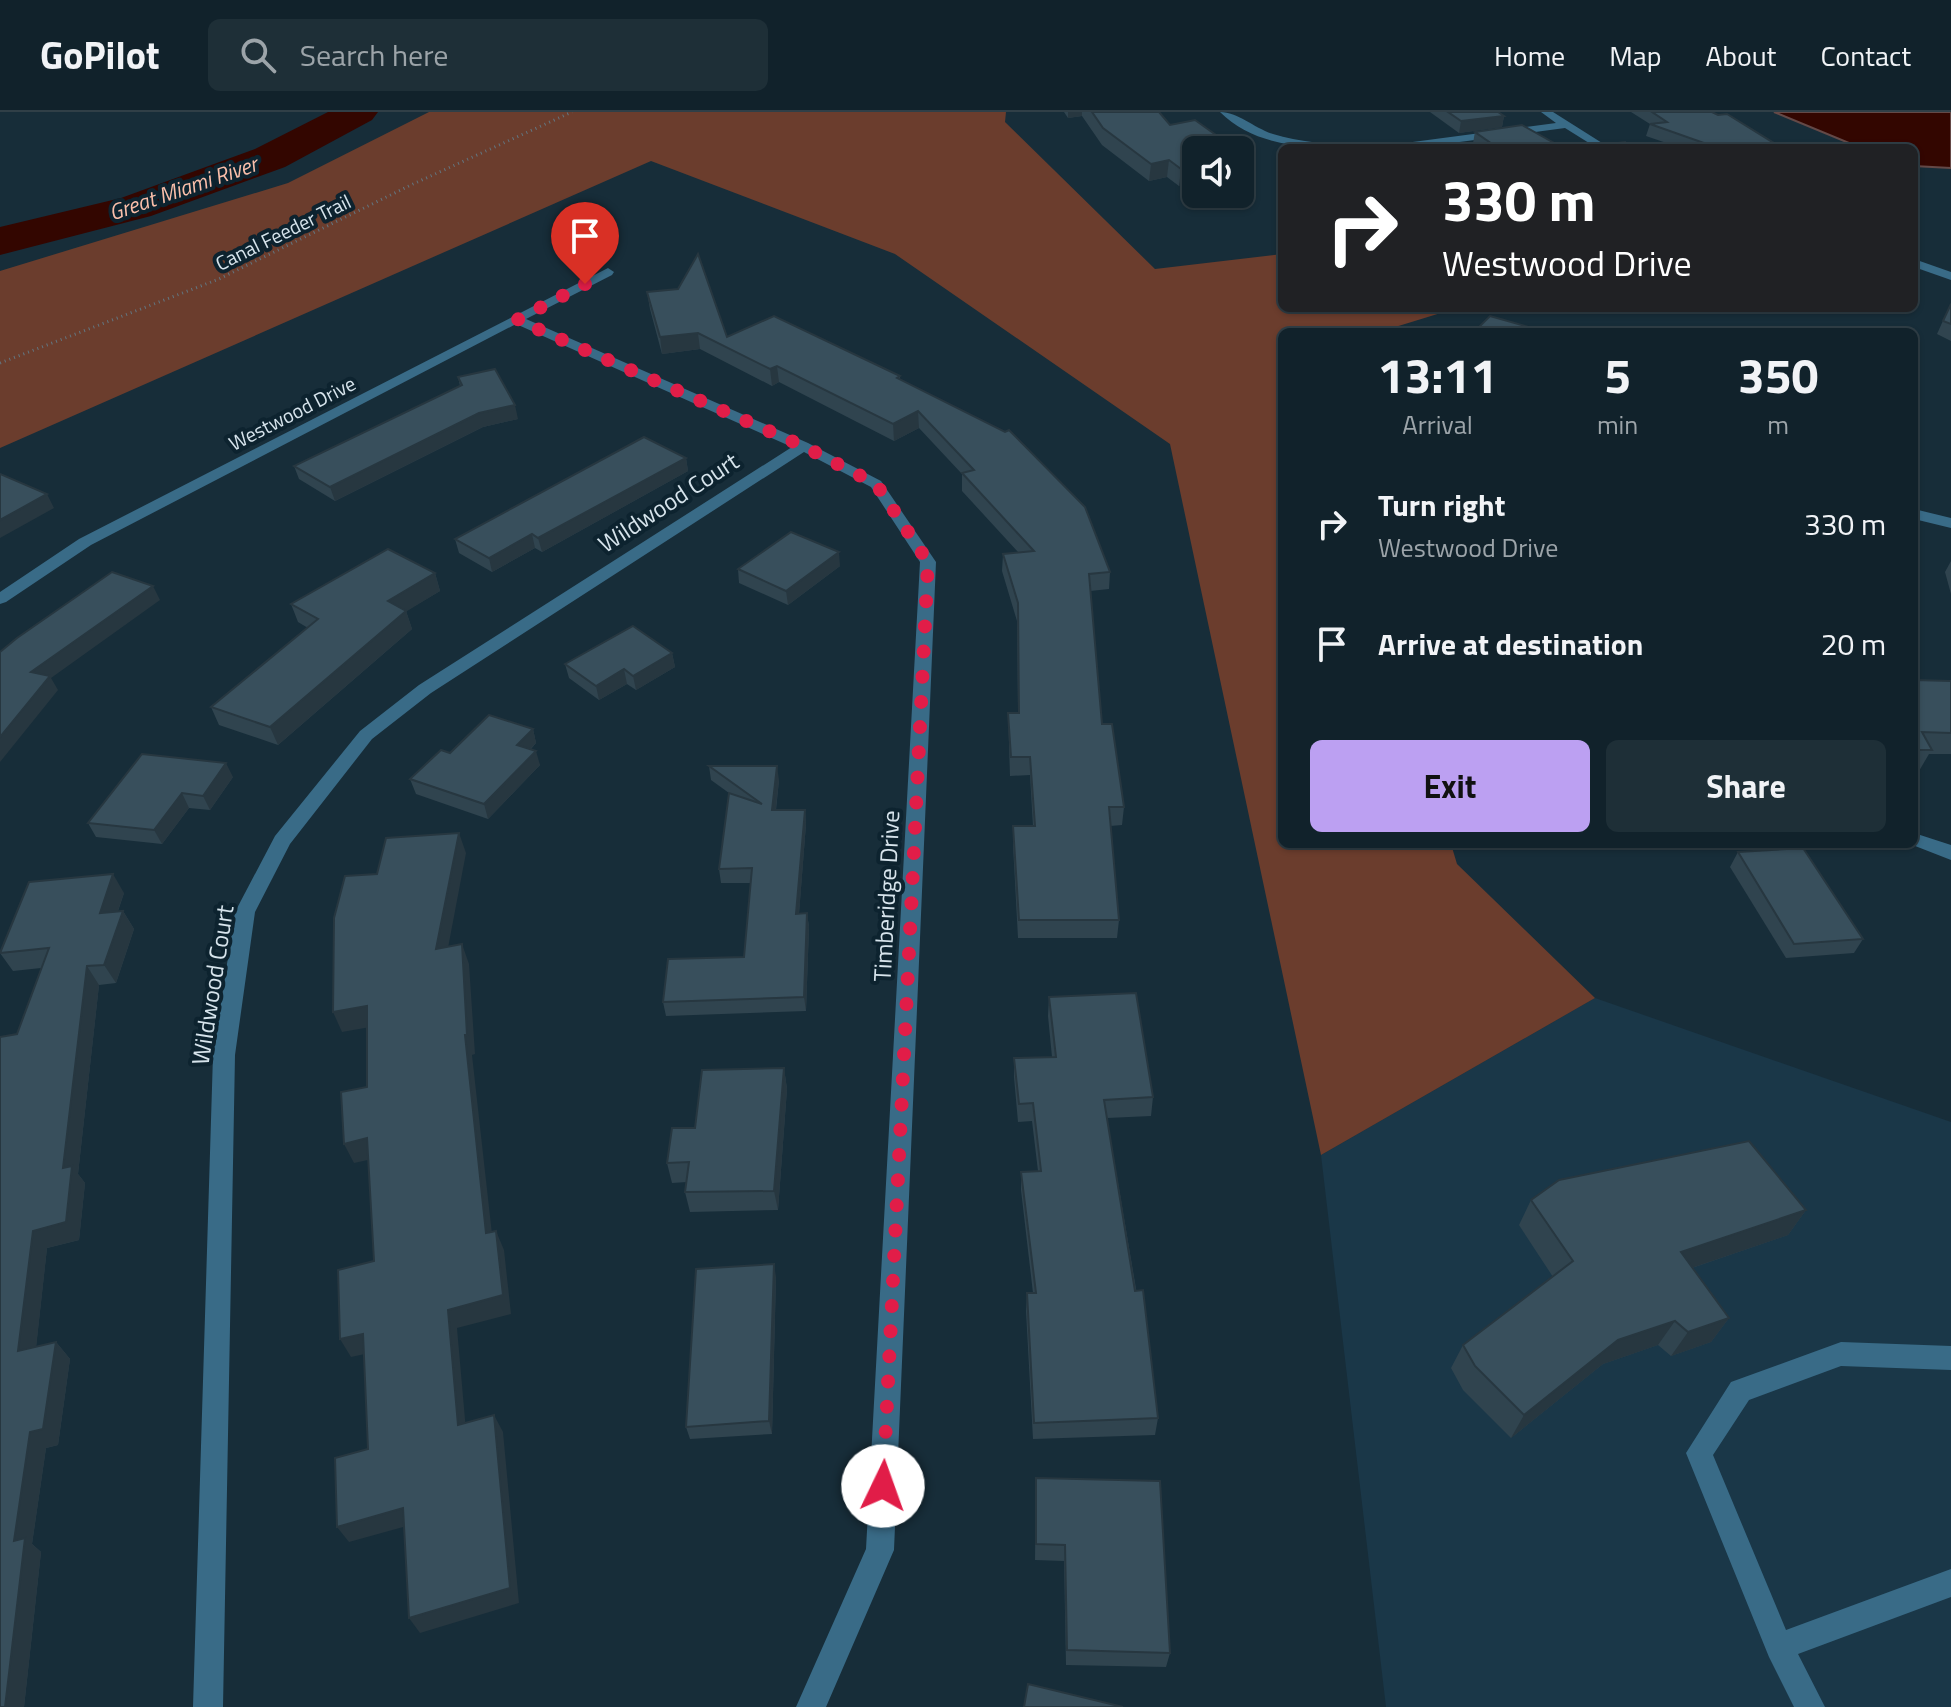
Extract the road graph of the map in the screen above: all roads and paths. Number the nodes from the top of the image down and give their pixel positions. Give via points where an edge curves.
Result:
1 (572, 112) edge
2 (1225, 112) edge
3 (1546, 112) edge
4 (1564, 125) junction
5 (1309, 144) edge
6 (1420, 144) edge
7 (1598, 144) edge
8 (1918, 264) edge
9 (608, 272) dead end
10 (1951, 276) edge
11 (517, 320) junction
12 (0, 363) edge
13 (803, 446) junction
14 (1918, 515) edge
15 (1951, 523) edge
16 (0, 599) edge
17 (1918, 840) edge
18 (1951, 853) edge
19 (1951, 1358) edge
20 (1951, 1583) edge
21 (1779, 1647) junction
22 (208, 1707) edge
23 (811, 1707) edge
24 (1810, 1707) edge

1 - 12 path, Canal Feeder Trail via 219,279
2 - 5 street via 1263,133
3 - 4 street
4 - 6 street
4 - 7 street
8 - 10 street
9 - 11 street, Westwood Drive
11 - 13 street, Timberidge Drive
11 - 16 street, Westwood Drive via 85,542
13 - 22 street, Wildwood Court via 425,689 366,735 282,841 245,912 224,1055
13 - 23 street, Timberidge Drive via 876,484 928,562 880,1550
14 - 15 street
17 - 18 street
19 - 21 street via 1841,1354 1740,1391 1699,1453
20 - 21 street
21 - 24 street

